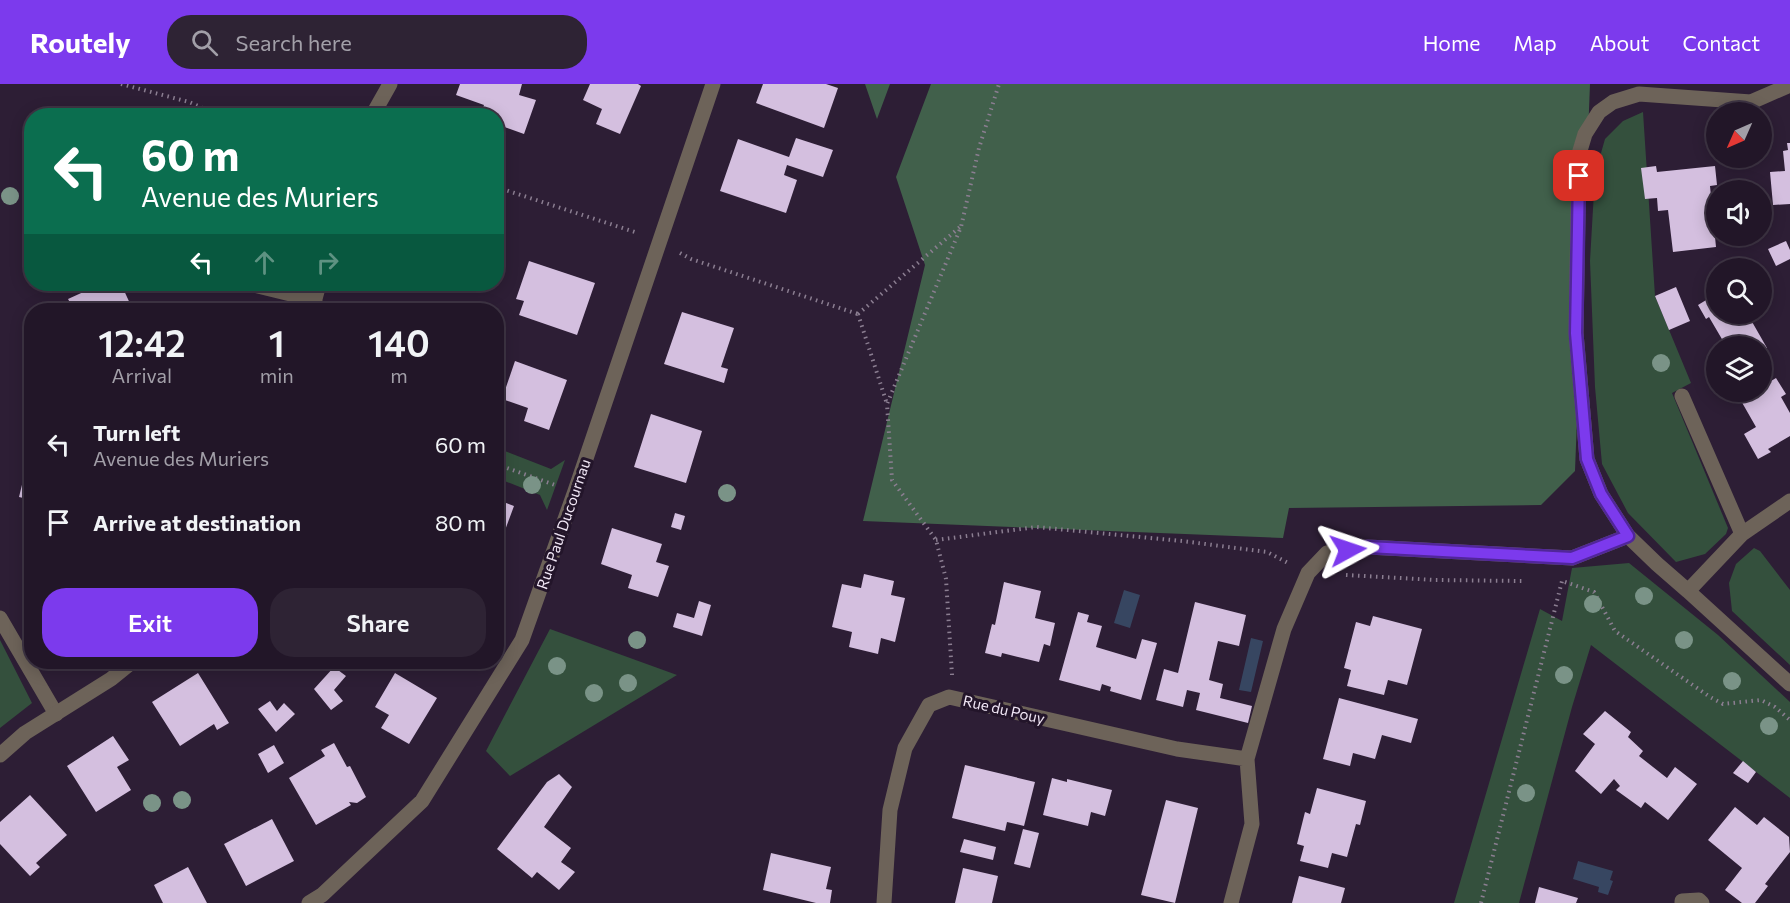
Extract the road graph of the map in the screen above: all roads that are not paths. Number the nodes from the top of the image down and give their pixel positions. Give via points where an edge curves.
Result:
1 (390, 84) edge
2 (713, 84) edge
3 (1790, 85) edge
4 (376, 108) edge
5 (271, 291) edge
6 (307, 303) edge
7 (1682, 396) dead end
8 (1790, 501) edge
9 (1742, 534) junction
10 (1628, 536) junction
11 (1688, 591) junction
12 (0, 618) edge
13 (24, 659) edge
14 (30, 669) edge
15 (123, 669) edge
16 (504, 669) edge
17 (504, 669) edge
18 (1790, 684) edge
19 (56, 714) junction
20 (0, 755) edge
21 (1247, 759) junction
22 (309, 903) edge
23 (884, 903) edge
24 (1231, 903) edge
25 (1682, 903) edge
26 (1702, 903) edge

1 - 4 street
2 - 16 street, Rue Paul Ducournau via 522,640
3 - 10 street via 1751,102 1639,94 1613,102 1599,112 1585,134 1579,154 1576,333 1587,459 1601,494
5 - 6 street
7 - 9 street
8 - 9 street
9 - 11 street
10 - 11 street
10 - 21 street via 1572,558 1368,547 1327,553 1308,573 1284,629
11 - 18 street
12 - 13 street
14 - 19 street
15 - 19 street
17 - 22 street, Rue Paul Ducournau via 422,801
19 - 20 street
21 - 23 street, Rue du Pouy via 1177,749 949,697 929,705 905,748 890,810
21 - 24 street via 1252,824
25 - 26 street

